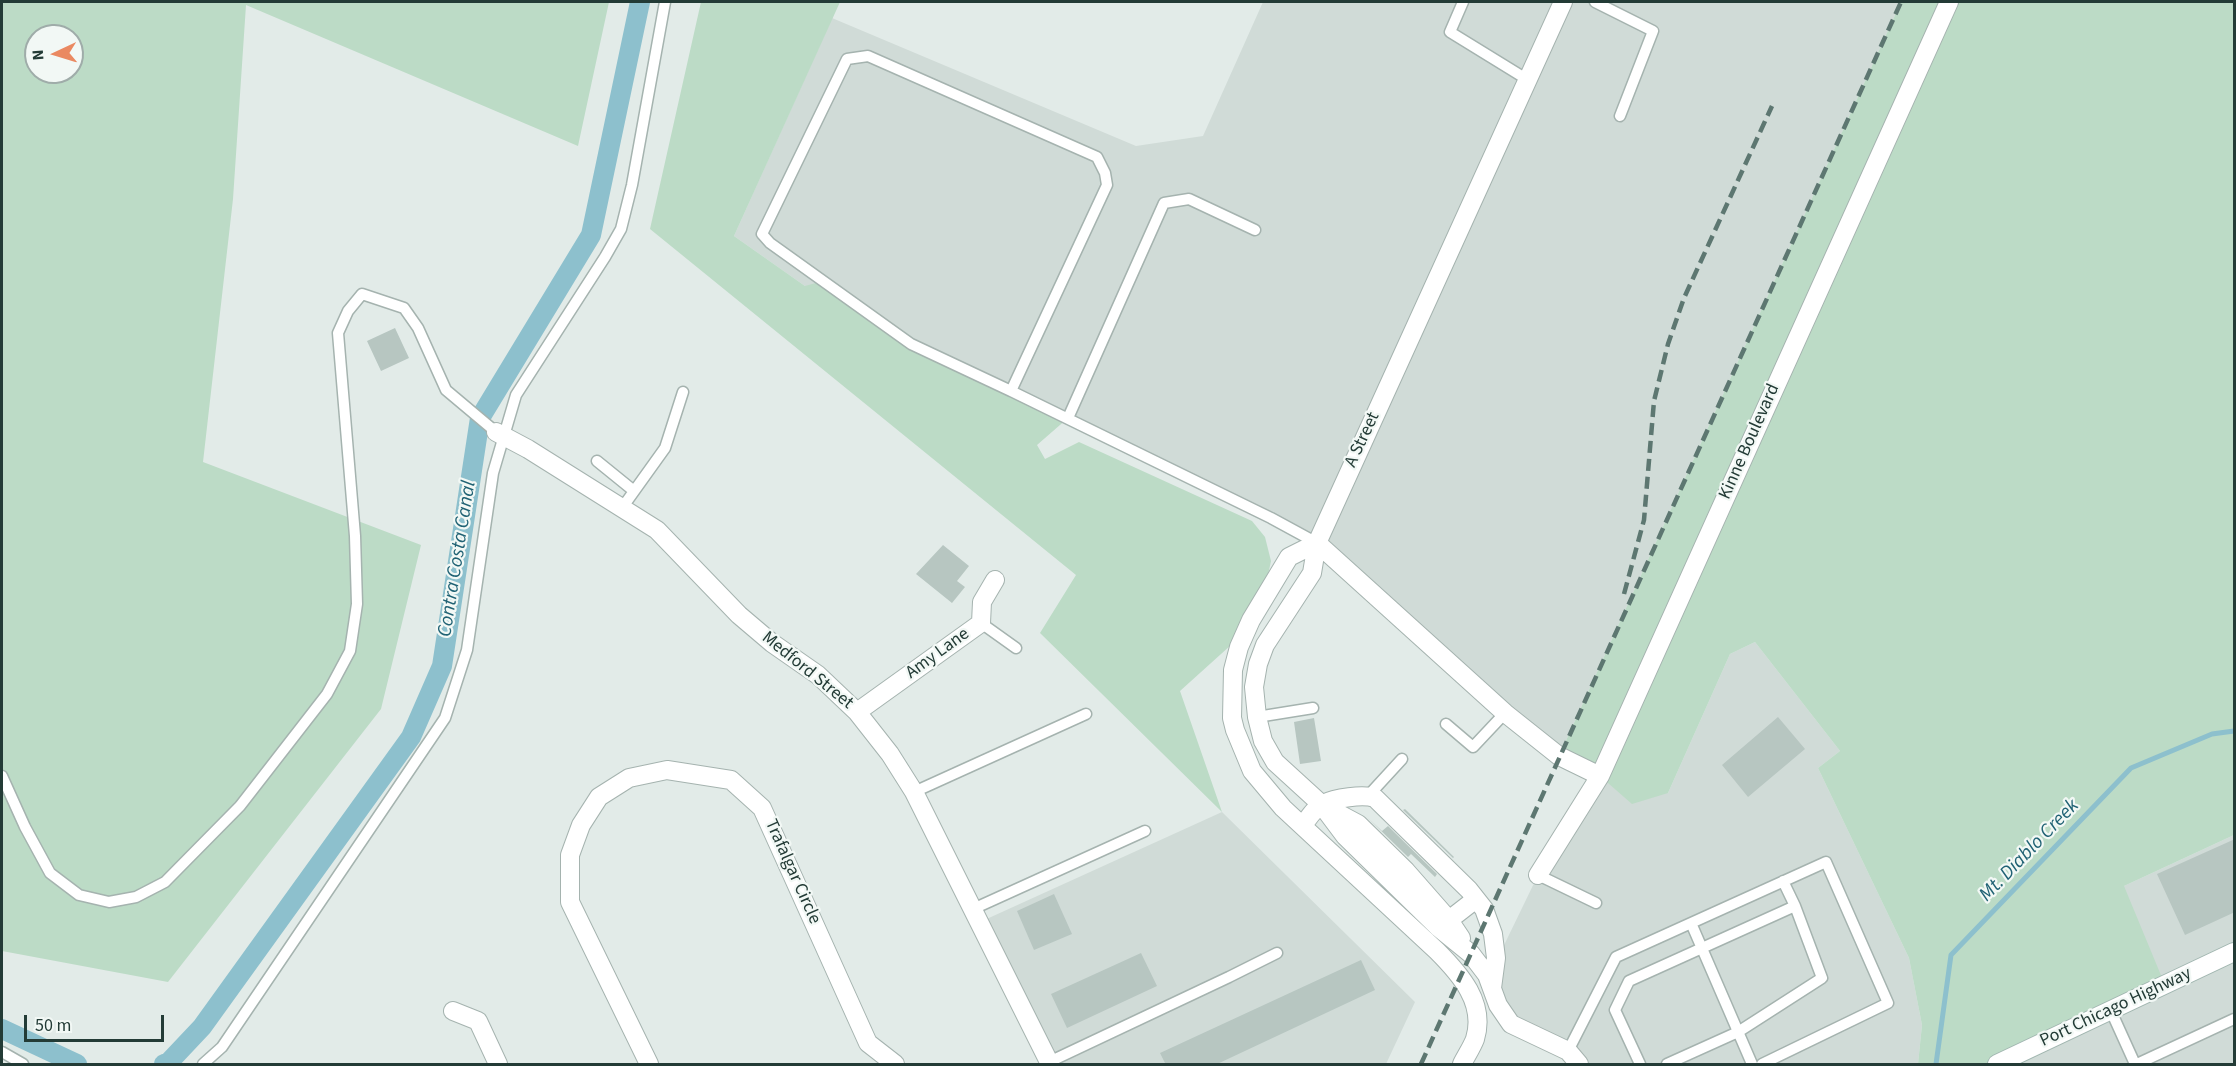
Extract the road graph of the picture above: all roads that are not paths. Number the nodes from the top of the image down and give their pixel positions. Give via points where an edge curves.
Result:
1 (665, 2) edge
2 (1463, 2) edge
3 (1563, 2) edge
4 (1595, 2) edge
5 (1949, 2) edge
6 (1528, 80) junction
7 (1620, 116) dead end
8 (1256, 230) dead end
9 (1011, 391) junction
10 (683, 392) dead end
11 (1068, 418) junction
12 (500, 434) junction
13 (597, 461) dead end
14 (634, 491) junction
15 (622, 508) junction
16 (1317, 543) junction
17 (995, 580) dead end
18 (981, 623) junction
19 (1016, 648) dead end
20 (1313, 708) dead end
21 (857, 712) junction
22 (1505, 713) junction
23 (1086, 714) dead end
24 (1257, 717) junction
25 (1446, 724) dead end
26 (1402, 759) dead end
27 (2, 776) edge
28 (1600, 776) junction
29 (914, 792) junction
30 (1368, 796) junction
31 (1321, 804) junction
32 (1303, 825) junction
33 (1145, 831) dead end
34 (1538, 875) joint
35 (1783, 881) junction
36 (1476, 899) junction
37 (1596, 903) dead end
38 (1795, 906) junction
39 (973, 909) junction
40 (1691, 923) junction
41 (1449, 928) junction
42 (1701, 947) junction
43 (1437, 951) junction
44 (1277, 952) dead end
45 (2235, 952) edge
46 (1492, 988) junction
47 (453, 1011) dead end
48 (2111, 1011) junction
49 (2235, 1019) edge
50 (1738, 1032) junction
51 (2, 1052) edge
52 (1573, 1058) edge
53 (1049, 1063) edge
54 (1997, 1064) edge
55 (23, 1065) edge
56 (203, 1065) edge
57 (498, 1065) edge
58 (649, 1065) edge
59 (895, 1065) edge
60 (1462, 1065) edge
61 (1640, 1065) edge
62 (1667, 1065) edge
63 (1752, 1065) edge
64 (1762, 1065) edge
65 (2136, 1065) edge

1 - 12 lane via 621,229 516,395
2 - 6 lane via 1450,32
3 - 6 street, A Street
4 - 7 lane via 1653,31
5 - 28 street, Kinne Boulevard
6 - 16 street, A Street
8 - 11 lane via 1189,199 1164,203
9 - 9 lane via 911,344 762,234 847,59 868,56 1097,157 1105,173 1107,185
9 - 11 lane
10 - 14 lane via 665,448
11 - 16 lane
12 - 15 street, Medford Street
12 - 27 lane via 446,390 418,328 404,308 362,294 348,311 338,333 357,604 350,651 327,694 240,806 165,882 136,897 109,902 80,895 50,873
12 - 56 lane via 467,650 446,718 222,1047
13 - 14 lane
14 - 15 lane
15 - 21 street, Medford Street via 657,531 739,615 818,675
16 - 22 street
16 - 24 street, A Street via 1312,573 1265,645 1258,664 1254,687
16 - 32 street via 1289,557 1251,620 1233,670 1232,718 1252,771
17 - 18 street, Amy Lane via 982,602
18 - 19 lane
18 - 21 street, Amy Lane
20 - 24 lane
21 - 29 street, Medford Street via 890,753
22 - 25 lane via 1473,747
22 - 28 street via 1559,756
23 - 29 lane
24 - 31 street, A Street via 1263,741 1275,762
26 - 30 lane
28 - 34 street, Kinne Boulevard
29 - 39 street, Medford Street
30 - 31 street
30 - 36 street via 1375,798
31 - 32 street
31 - 41 street, A Street via 1345,836
32 - 43 street
33 - 39 lane
34 - 37 lane
35 - 38 lane
35 - 40 lane
35 - 64 lane via 1826,862 1888,1003
36 - 41 street
36 - 46 street via 1493,934 1496,958
38 - 42 lane
38 - 50 lane via 1822,978
39 - 53 street, Medford Street
40 - 42 lane
40 - 52 lane via 1616,957
41 - 43 street
41 - 46 street, A Street via 1487,975
42 - 50 lane
42 - 61 lane via 1629,981 1615,1010
43 - 60 street via 1461,976 1474,1001 1478,1026
44 - 53 lane
45 - 48 street, Port Chicago Highway
46 - 52 street, A Street via 1511,1024
47 - 57 street via 478,1021
48 - 54 street, Port Chicago Highway
48 - 65 lane
49 - 65 lane
50 - 62 lane
50 - 63 lane
51 - 55 lane
58 - 59 street, Trafalgar Circle via 570,902 570,855 581,825 599,797 629,778 667,770 731,780 762,808 868,1043

